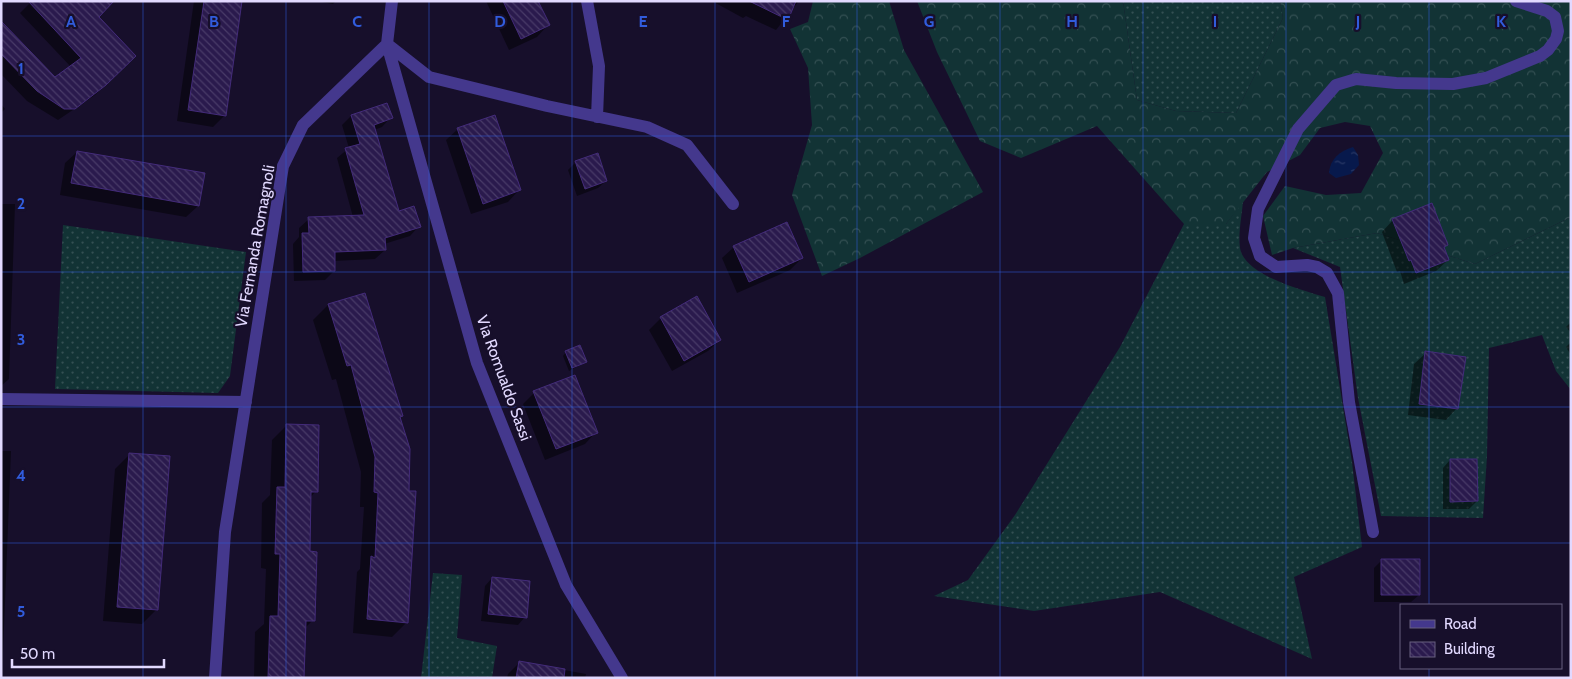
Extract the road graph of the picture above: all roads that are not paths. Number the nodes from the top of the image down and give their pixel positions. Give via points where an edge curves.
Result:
1 (392, 1) edge
2 (587, 1) edge
3 (1516, 1) edge
4 (387, 44) junction
5 (597, 117) junction
6 (733, 204) dead end
7 (1, 398) edge
8 (246, 402) junction
9 (1373, 532) dead end
10 (215, 678) edge
11 (622, 678) edge

1 - 4 street, Via Romualdo Sassi
2 - 5 street via 599,66
3 - 9 street via 1547,11 1555,17 1558,31 1548,50 1486,78 1453,84 1396,83 1356,78 1336,85 1298,129 1258,209 1254,238 1260,256 1276,267 1317,267 1327,273 1338,293 1349,402
4 - 5 street via 429,78
4 - 8 street, Via Fernanda Romagnoli via 303,125 284,166
4 - 11 street, Via Romualdo Sassi via 477,363 566,586
5 - 6 street via 647,127 687,145
7 - 8 street
8 - 10 street, Via Fernanda Romagnoli via 225,532

